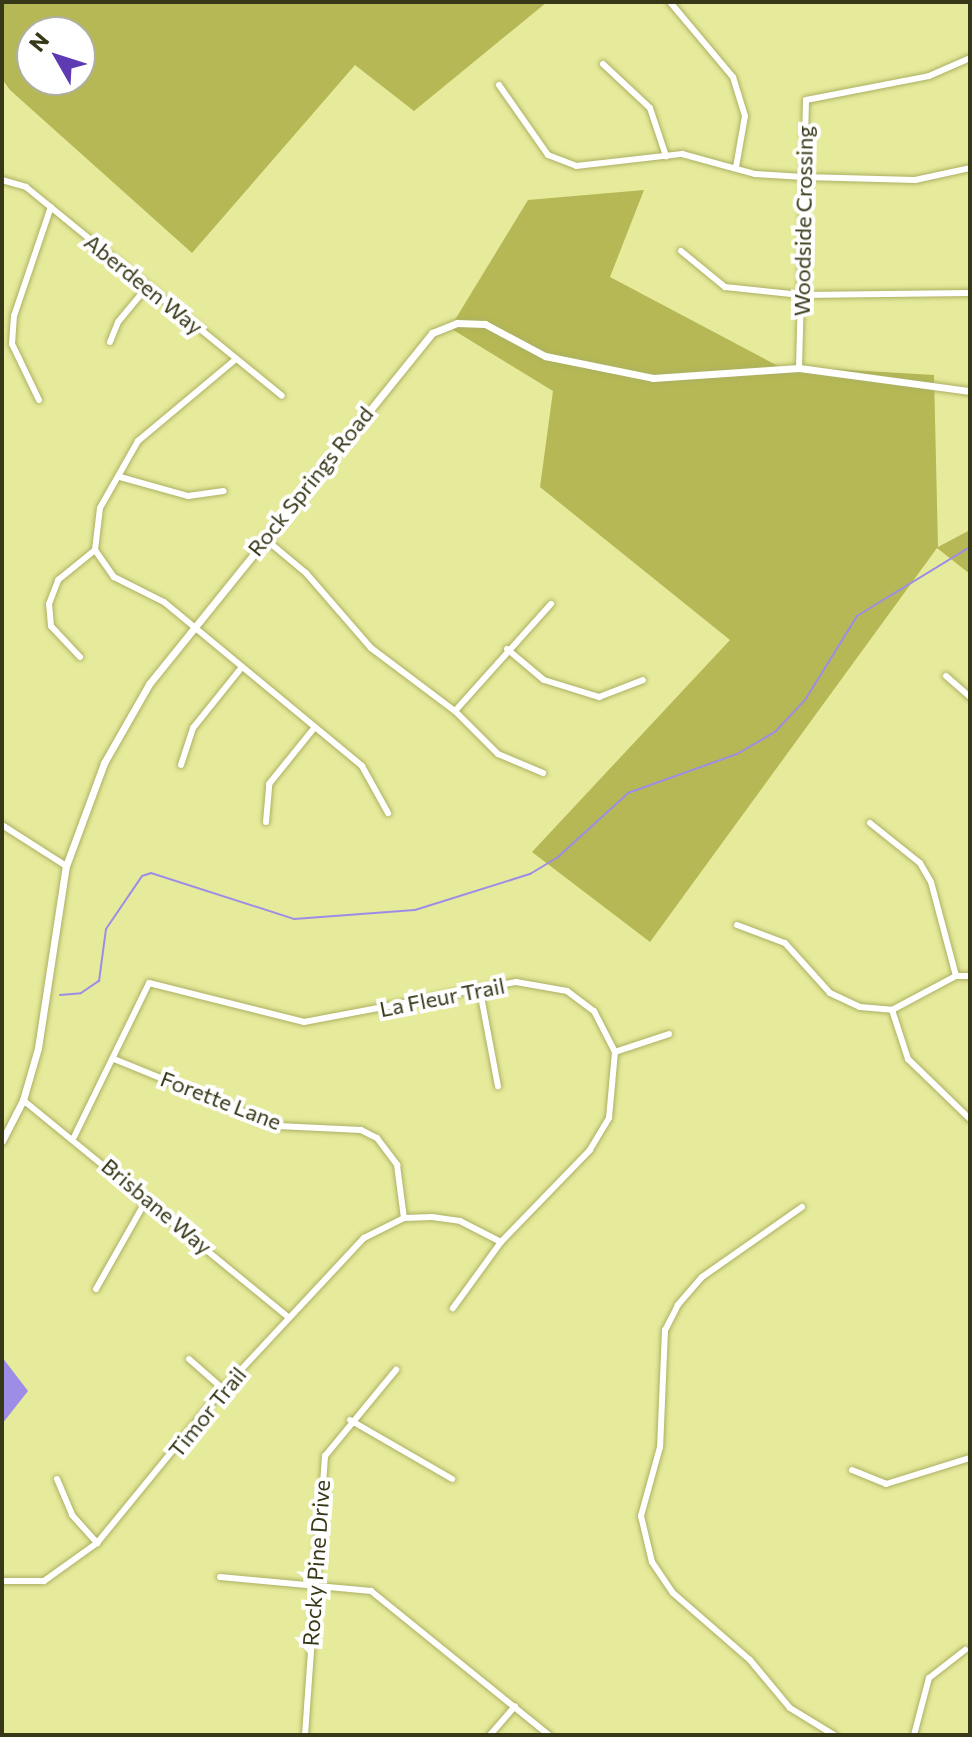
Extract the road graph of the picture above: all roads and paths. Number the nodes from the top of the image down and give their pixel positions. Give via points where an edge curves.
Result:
1 (670, 2) edge
2 (970, 58) edge
3 (603, 64) dead end
4 (499, 85) dead end
5 (666, 156) junction
6 (736, 167) junction
7 (970, 168) edge
8 (804, 177) junction
9 (2, 180) edge
10 (51, 207) junction
11 (681, 251) dead end
12 (147, 287) junction
13 (970, 293) edge
14 (801, 295) junction
15 (110, 342) dead end
16 (236, 359) junction
17 (799, 368) junction
18 (970, 391) edge
19 (282, 396) dead end
20 (39, 400) dead end
21 (120, 477) junction
22 (224, 491) dead end
23 (264, 538) junction
24 (95, 550) junction
25 (551, 604) dead end
26 (194, 627) junction
27 (507, 649) junction
28 (80, 657) dead end
29 (242, 667) junction
30 (946, 676) dead end
31 (643, 680) dead end
32 (970, 697) edge
33 (455, 711) junction
34 (315, 727) junction
35 (181, 765) dead end
36 (543, 773) dead end
37 (388, 813) dead end
38 (266, 822) dead end
39 (870, 823) dead end
40 (2, 825) edge
41 (66, 866) junction
42 (737, 925) dead end
43 (956, 976) junction
44 (970, 976) edge
45 (480, 991) junction
46 (892, 1010) junction
47 (669, 1034) dead end
48 (615, 1052) junction
49 (114, 1059) junction
50 (498, 1086) dead end
51 (23, 1100) junction
52 (970, 1119) edge
53 (74, 1137) junction
54 (2, 1141) edge
55 (147, 1199) junction
56 (802, 1207) dead end
57 (404, 1218) junction
58 (501, 1242) junction
59 (96, 1289) dead end
60 (453, 1308) dead end
61 (287, 1316) junction
62 (189, 1359) dead end
63 (396, 1370) dead end
64 (223, 1389) junction
65 (350, 1420) junction
66 (970, 1458) edge
67 (852, 1470) dead end
68 (57, 1479) dead end
69 (452, 1479) dead end
70 (97, 1543) junction
71 (220, 1577) dead end
72 (2, 1581) edge
73 (314, 1582) junction
74 (965, 1650) dead end
75 (515, 1706) junction
76 (305, 1735) edge
77 (490, 1735) edge
78 (549, 1735) edge
79 (834, 1735) edge
80 (914, 1735) edge

1 - 6 street via 733,77 745,116
2 - 8 street, Woodside Crossing via 929,76 806,100
3 - 5 street via 650,108
4 - 5 street via 537,143 563,163
5 - 6 street via 702,155
6 - 8 street
7 - 8 street via 930,179
8 - 14 street, Woodside Crossing
9 - 10 street, Aberdeen Way via 26,187
10 - 12 street, Aberdeen Way
10 - 20 street via 13,330 16,360
11 - 14 street via 725,287
12 - 15 street via 118,322
12 - 16 street, Aberdeen Way
13 - 14 street
14 - 17 street, Woodside Crossing
16 - 19 street, Aberdeen Way
16 - 21 street via 214,383 146,431
17 - 18 street, Rock Springs Road
17 - 23 street, Rock Springs Road via 653,378 545,356 485,324 444,327 423,344
21 - 22 street via 188,496
21 - 24 street via 96,519
23 - 26 street, Rock Springs Road
23 - 33 street via 306,573 371,648
24 - 26 street via 114,577 164,602
24 - 28 street via 58,580 49,604 51,626
25 - 27 street
26 - 29 street
26 - 41 street, Rock Springs Road via 130,714 104,763
27 - 31 street via 544,680 599,697
27 - 33 street
29 - 34 street
29 - 35 street via 193,728
30 - 32 street
33 - 36 street via 498,754
34 - 37 street via 362,766
34 - 38 street via 269,784
39 - 43 street via 920,863 931,882
40 - 41 street
41 - 51 street, Rock Springs Road via 45,1015
42 - 46 street via 785,943 839,999
43 - 44 street
43 - 46 street
45 - 48 street, La Fleur Trail via 532,982 567,991 594,1011
45 - 49 street, La Fleur Trail via 304,1022 149,983
45 - 50 street
46 - 52 street via 908,1059
47 - 48 street
48 - 58 street, La Fleur Trail via 616,1094 599,1138
49 - 53 street, La Fleur Trail
49 - 57 street, Forette Lane via 278,1126 361,1130 377,1138 397,1165
51 - 53 street, Brisbane Way
51 - 54 street, Rock Springs Road
53 - 55 street, Brisbane Way
55 - 59 street
55 - 61 street, Brisbane Way
56 - 79 street via 702,1277 665,1330 660,1447 641,1516 652,1562 673,1593 750,1660 790,1708
57 - 58 street via 460,1221
57 - 61 street, Timor Trail via 364,1238
58 - 60 street, La Fleur Trail
61 - 64 street, Timor Trail
62 - 64 street
63 - 65 street, Rocky Pine Drive
64 - 70 street, Timor Trail
65 - 69 street
65 - 73 street, Rocky Pine Drive via 325,1456
66 - 67 street via 886,1484
68 - 70 street via 72,1515
70 - 72 street, Timor Trail via 44,1581
71 - 73 street
73 - 75 street via 355,1586 384,1597
73 - 76 street, Rocky Pine Drive
74 - 80 street via 929,1678
75 - 77 street
75 - 78 street

